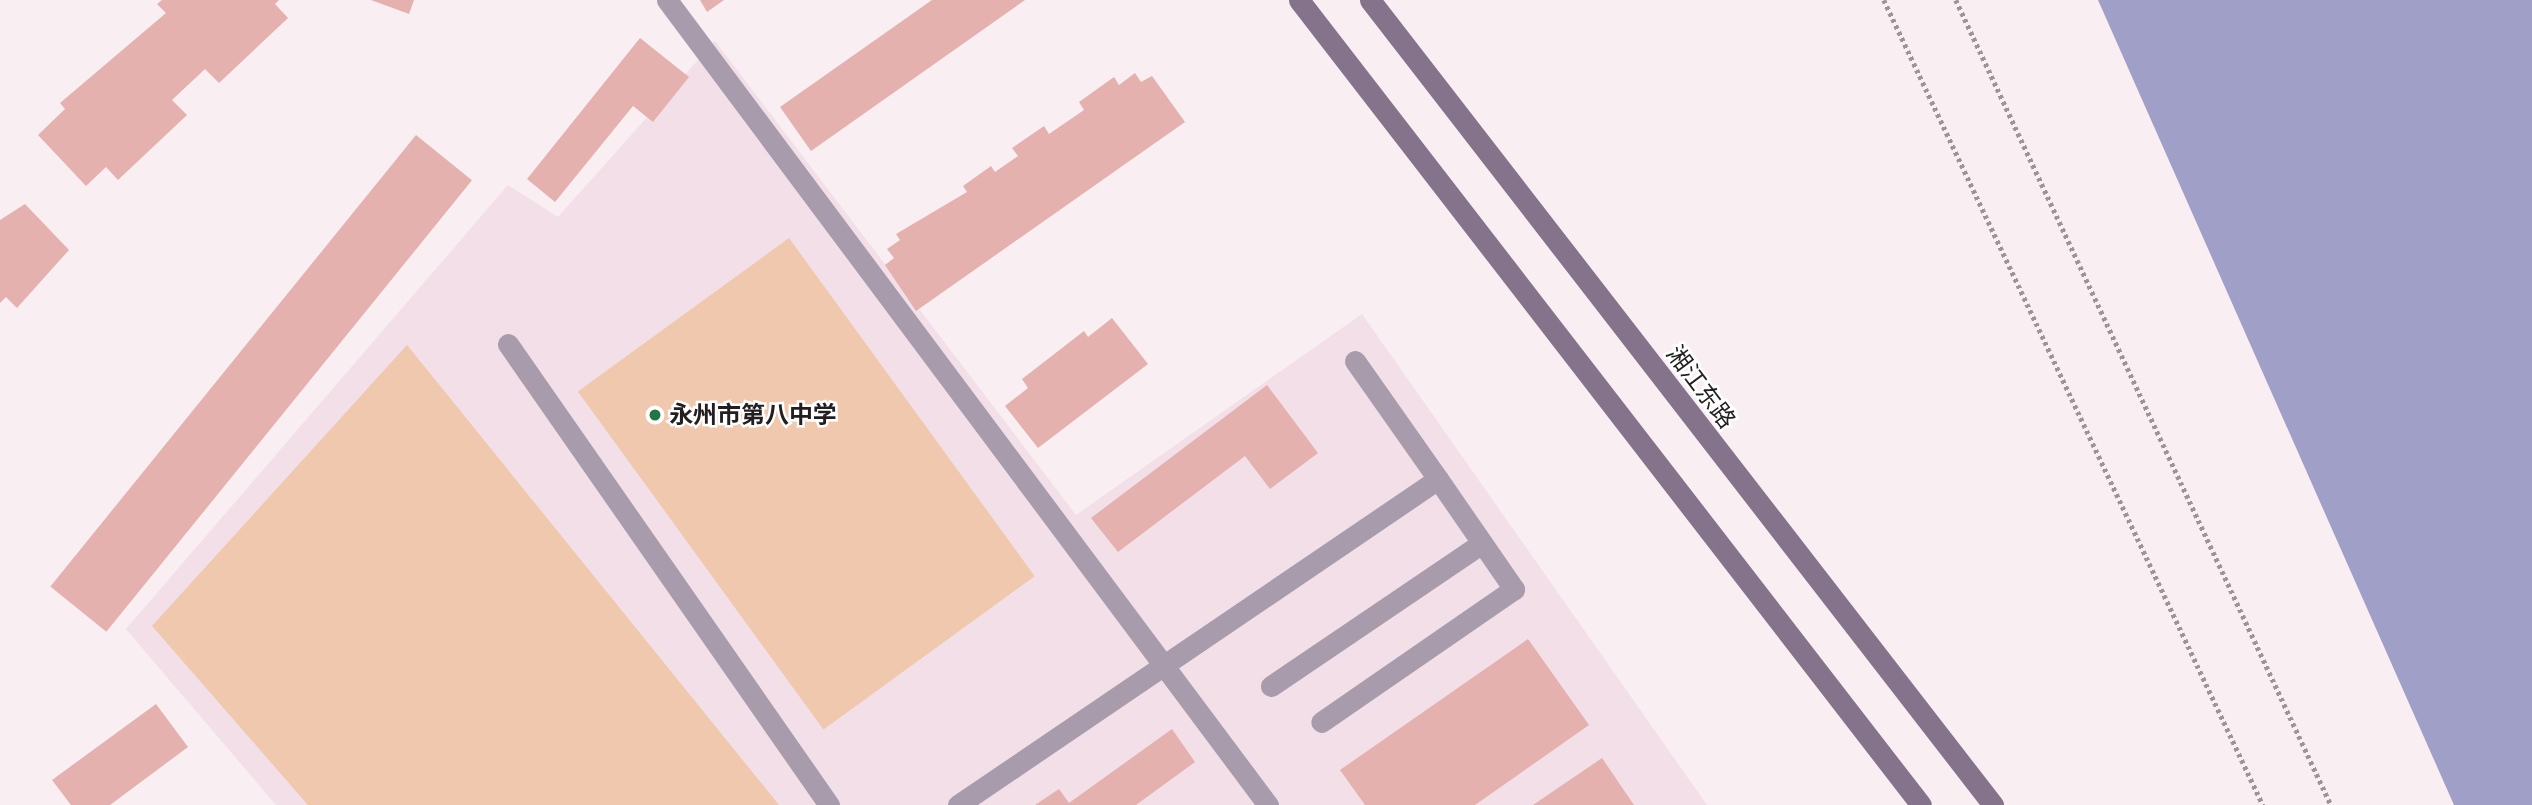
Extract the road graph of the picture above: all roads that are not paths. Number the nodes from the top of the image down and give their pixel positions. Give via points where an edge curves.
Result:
1 (667, 0) edge
2 (1299, 0) edge
3 (1370, 0) edge
4 (508, 344) dead end
5 (1356, 361) dead end
6 (1438, 479) junction
7 (1482, 543) junction
8 (1166, 663) junction
9 (1271, 686) dead end
10 (1321, 722) dead end
11 (829, 805) edge
12 (958, 805) edge
13 (1268, 805) edge
14 (1921, 805) edge
15 (1993, 805) edge

1 - 8 lane
2 - 14 main road
3 - 15 main road, 湘江东路
4 - 11 lane
5 - 6 lane
6 - 7 lane
6 - 8 lane
7 - 9 lane
7 - 10 lane via 1514,589
8 - 12 lane
8 - 13 lane

